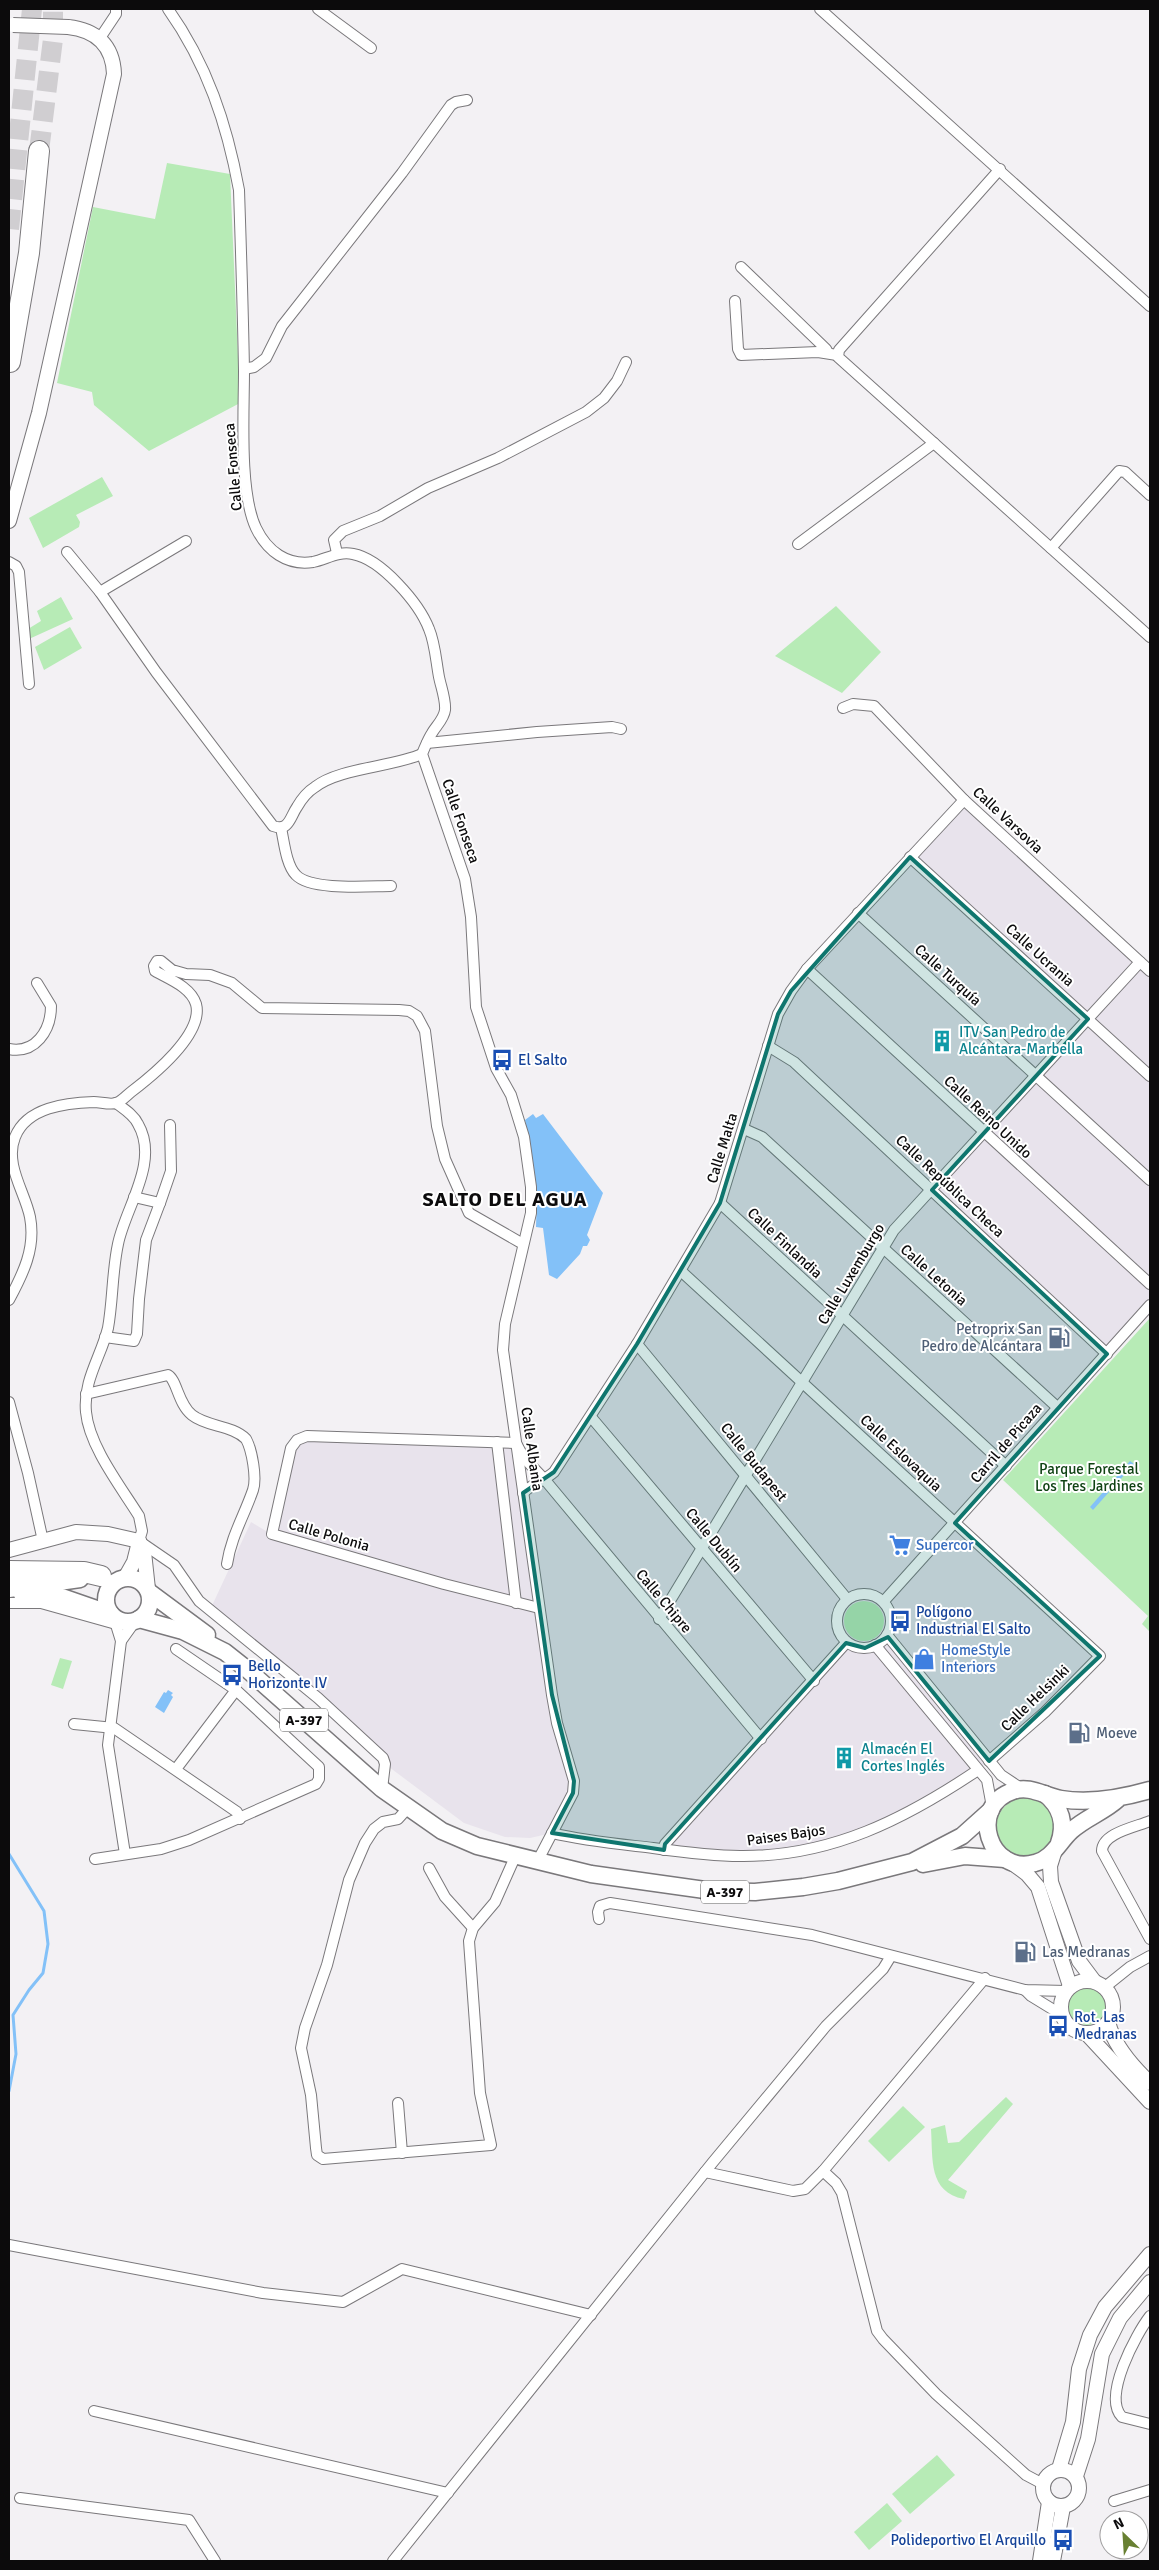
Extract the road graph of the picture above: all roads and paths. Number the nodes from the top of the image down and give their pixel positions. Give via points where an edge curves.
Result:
1 (116, 9) edge
2 (168, 9) edge
3 (318, 9) edge
4 (820, 9) edge
5 (11, 24) edge
6 (100, 38) junction
7 (371, 48) dead end
8 (467, 100) dead end
9 (39, 151) tunnel mouth
10 (1000, 170) junction
11 (741, 267) dead end
12 (736, 301) dead end
13 (1150, 306) edge
14 (832, 354) junction
15 (10, 362) edge
16 (626, 362) dead end
17 (244, 369) junction
18 (934, 443) junction
19 (1150, 495) edge
20 (9, 521) edge
21 (186, 541) dead end
22 (798, 544) dead end
23 (1051, 548) junction
24 (67, 552) dead end
25 (337, 553) junction
26 (9, 562) edge
27 (100, 592) junction
28 (1150, 637) edge
29 (29, 684) dead end
30 (843, 708) dead end
31 (621, 729) dead end
32 (427, 743) junction
33 (422, 754) junction
34 (964, 800) junction
35 (281, 828) junction
36 (910, 857) junction
37 (391, 886) dead end
38 (858, 914) junction
39 (1140, 962) junction
40 (807, 970) junction
41 (1150, 971) edge
42 (37, 983) dead end
43 (1088, 1019) junction
44 (485, 1038) joint
45 (768, 1046) junction
46 (9, 1049) edge
47 (1036, 1076) junction
48 (1150, 1076) edge
49 (116, 1104) junction
50 (170, 1125) dead end
51 (744, 1129) junction
52 (984, 1133) junction
53 (1150, 1180) edge
54 (932, 1190) junction
55 (134, 1197) junction
56 (160, 1203) junction
57 (720, 1203) junction
58 (523, 1244) junction
59 (883, 1249) junction
60 (682, 1272) junction
61 (1150, 1284) edge
62 (9, 1300) edge
63 (1150, 1305) edge
64 (842, 1316) junction
65 (105, 1337) junction
66 (637, 1344) junction
67 (1108, 1354) junction
68 (803, 1384) junction
69 (86, 1394) junction
70 (9, 1402) edge
71 (1057, 1407) junction
72 (591, 1417) junction
73 (497, 1442) junction
74 (516, 1443) junction
75 (1006, 1466) junction
76 (745, 1475) junction
77 (545, 1480) junction
78 (523, 1493) junction
79 (955, 1523) junction
80 (43, 1541) junction
81 (139, 1541) junction
82 (9, 1550) edge
83 (703, 1550) junction
84 (227, 1564) dead end
85 (9, 1571) edge
86 (115, 1578) junction
87 (9, 1589) edge
88 (148, 1591) junction
89 (9, 1592) edge
90 (847, 1599) junction
91 (884, 1601) junction
92 (516, 1602) junction
93 (9, 1603) edge
94 (539, 1608) junction
95 (114, 1618) junction
96 (660, 1619) junction
97 (138, 1620) junction
98 (887, 1636) junction
99 (121, 1641) junction
100 (846, 1643) junction
101 (875, 1646) junction
102 (176, 1650) dead end
103 (225, 1652) junction
104 (1100, 1656) joint
105 (814, 1681) junction
106 (236, 1690) junction
107 (74, 1724) dead end
108 (109, 1728) junction
109 (762, 1739) junction
110 (989, 1761) junction
111 (176, 1769) junction
112 (978, 1770) junction
113 (382, 1789) junction
114 (1022, 1789) junction
115 (1150, 1790) edge
116 (1045, 1794) junction
117 (1118, 1799) junction
118 (407, 1809) junction
119 (991, 1809) junction
120 (240, 1819) junction
121 (1150, 1821) edge
122 (552, 1833) junction
123 (1057, 1846) junction
124 (664, 1850) junction
125 (125, 1854) junction
126 (515, 1856) junction
127 (95, 1858) dead end
128 (1008, 1861) junction
129 (537, 1862) junction
130 (912, 1862) junction
131 (430, 1868) dead end
132 (599, 1919) dead end
133 (473, 1928) junction
134 (1150, 1939) edge
135 (891, 1956) junction
136 (1150, 1956) edge
137 (985, 1978) junction
138 (1100, 1984) junction
139 (1068, 1989) junction
140 (1025, 1990) junction
141 (1062, 2015) junction
142 (1108, 2022) junction
143 (1086, 2033) junction
144 (1150, 2083) edge
145 (1150, 2102) edge
146 (398, 2103) dead end
147 (402, 2153) junction
148 (823, 2171) junction
149 (706, 2172) junction
150 (9, 2245) edge
151 (1150, 2254) edge
152 (1150, 2282) edge
153 (591, 2314) junction
154 (1150, 2316) edge
155 (94, 2411) dead end
156 (1150, 2424) edge
157 (1059, 2469) junction
158 (1076, 2476) junction
159 (1043, 2484) junction
160 (1150, 2490) edge
161 (448, 2493) junction
162 (20, 2498) dead end
163 (1114, 2501) dead end
164 (1049, 2502) junction
165 (1063, 2507) junction
166 (215, 2561) edge
167 (393, 2561) edge
168 (1040, 2561) edge
169 (1053, 2561) edge

1 - 6 street
2 - 17 street, Calle Fonseca via 205,72 220,108 231,148 239,190
3 - 7 street
4 - 10 street
5 - 6 street, bridge via 83,29
6 - 20 street via 111,55 114,74 38,413
8 - 17 street via 451,105 282,326 266,358 254,367
9 - 15 highway via 29,253
10 - 13 street
10 - 14 street
11 - 14 street
12 - 14 street via 741,355
14 - 18 street
16 - 25 street via 617,382 586,412 490,462 428,488 380,516 339,533 334,540
17 - 25 street, Calle Fonseca via 244,450 250,510 255,527 269,548 290,561 314,562
18 - 22 street
18 - 23 street
19 - 23 street via 1125,472 1118,471
21 - 27 street
23 - 28 street
24 - 27 street
25 - 32 street, Calle Fonseca via 366,558 380,568 425,620 445,710
26 - 29 street via 19,572
27 - 35 street via 265,816 273,826
30 - 34 street, Calle Varsovia via 853,704 874,706
31 - 32 street via 536,732
32 - 33 street, Calle Fonseca
33 - 35 street via 330,778 304,797 290,822
33 - 44 street, Calle Fonseca via 465,879 476,1007
34 - 36 street, Calle Malta
34 - 39 street, Calle Varsovia
35 - 37 street via 291,866 301,879 323,885
36 - 38 street, Calle Malta
36 - 43 street, Calle Ucrania
38 - 40 street, Calle Malta
38 - 47 street, Calle Turquía
39 - 41 street, Calle Varsovia
39 - 43 street, Calle Luxemburgo
40 - 45 street, Calle Malta via 778,1014
40 - 52 street, Calle Reino Unido
42 - 46 street via 51,1006 44,1034 32,1046
43 - 47 street, Calle Luxemburgo
43 - 48 street, Calle Ucrania
44 - 58 street, Calle Albania via 511,1095 524,1137 531,1213
45 - 51 street, Calle Malta
45 - 54 street, Calle República Checa via 794,1062
47 - 52 street, Calle Luxemburgo
47 - 53 street, Calle Turquía
49 - 55 street via 136,1120 144,1141 143,1167
49 - 58 street via 161,1070 191,1030 195,1001 184,988 155,971 157,961 162,961 172,970 210,975 232,983 262,1008 409,1011 417,1016 425,1031 437,1126 456,1187 470,1213
49 - 62 street via 73,1104 46,1109 24,1123 15,1136 12,1160 30,1217 31,1244 25,1267
50 - 56 street via 171,1171
51 - 57 street, Calle Malta
51 - 59 street, Calle Letonia via 762,1137
52 - 54 street, Calle Luxemburgo
52 - 61 street, Calle Reino Unido
54 - 59 street, Calle Luxemburgo via 894,1230
54 - 67 street, Calle República Checa
55 - 56 street
55 - 65 street via 122,1224 117,1247
56 - 65 street via 146,1240 138,1334 134,1341
57 - 60 street, Calle Malta
57 - 64 street, Calle Finlandia
58 - 74 street, Calle Albania via 505,1324 503,1350
59 - 64 street, Calle Luxemburgo
59 - 71 street, Calle Letonia
60 - 66 street, Calle Malta
60 - 68 street, Calle Eslovaquia
63 - 67 street, Carril de Picaza
64 - 68 street, Calle Luxemburgo
64 - 75 street, Calle Finlandia
65 - 69 street via 89,1376
66 - 72 street, Calle Malta
66 - 76 street, Calle Budapest
67 - 71 street, Carril de Picaza
68 - 76 street, Calle Luxemburgo
68 - 79 street, Calle Eslovaquia
69 - 81 street via 91,1433 139,1516 142,1531
69 - 84 street via 168,1375 174,1380 182,1403 190,1413 200,1421 246,1439 253,1489 234,1531
70 - 80 street
71 - 75 street, Carril de Picaza
72 - 77 street, Calle Malta via 554,1472
72 - 83 street, Calle Dublín
73 - 74 street, Calle Polonia
73 - 92 street
73 - 92 street, Calle Polonia via 307,1436 297,1440 291,1448 272,1534
74 - 77 street via 524,1458
74 - 78 street, Calle Albania
75 - 79 street, Carril de Picaza
76 - 83 street, Calle Luxemburgo
76 - 90 street, Calle Budapest
77 - 78 street, Calle Malta via 537,1481
77 - 96 street, Calle Chipre
78 - 94 street, Calle Albania
79 - 91 street, Carril de Picaza
79 - 104 street, Calle Eslovaquia
80 - 81 street via 76,1532 93,1532
80 - 82 street
81 - 86 street via 134,1562
81 - 88 street via 144,1552
81 - 113 street via 174,1565 199,1601 318,1698 383,1758
83 - 96 street, Calle Luxemburgo
83 - 105 street, Calle Dublín
85 - 86 highway via 84,1572
86 - 87 main road
86 - 88 main road, A-397 via 140,1581
86 - 95 main road via 107,1594 107,1604
88 - 97 main road via 149,1607
88 - 103 main road, A-397 via 209,1636
89 - 95 main road, A-397 via 62,1597
90 - 91 street via 868,1595
90 - 100 street via 840,1607 838,1619 840,1634
91 - 98 street via 891,1614
92 - 94 street, Calle Polonia
93 - 95 street via 41,1602
94 - 122 street, Calle Albania via 557,1723 574,1787
95 - 97 main road, A-397
95 - 99 street
96 - 109 street, Calle Chipre
97 - 99 street
97 - 103 main road, A-397 via 183,1631
98 - 101 street
98 - 110 street
99 - 108 street
100 - 101 street via 855,1647
100 - 105 street
101 - 112 street
102 - 106 street
103 - 113 main road, A-397
104 - 110 street, Calle Helsinki
105 - 109 street
106 - 111 street
106 - 120 street via 319,1768 320,1773 316,1784
107 - 108 street
108 - 111 street via 114,1728
108 - 125 street via 108,1745
109 - 124 street via 665,1844
110 - 114 street
111 - 120 street via 237,1812
112 - 119 street via 990,1787
112 - 124 street, Paises Bajos via 892,1822 823,1846 740,1856
113 - 118 main road, A-397
114 - 116 main road, A-397
114 - 119 main road, A-397 via 1006,1793
115 - 117 main road, A-397
116 - 117 main road, A-397 via 1061,1799
116 - 123 main road via 1056,1805 1062,1820
117 - 123 main road, A-397 via 1081,1822
118 - 126 main road, A-397 via 459,1840
118 - 147 street via 398,1819 374,1828 365,1843 349,1880 301,2048 311,2095 318,2155 323,2159
119 - 128 main road via 987,1826 989,1841
119 - 130 main road, A-397 via 962,1836
120 - 125 street via 161,1849
121 - 134 street via 1110,1837 1102,1847
122 - 124 street, Paises Bajos
122 - 129 street, Calle Albania
123 - 128 main road, A-397 via 1036,1863
123 - 138 street via 1050,1866 1051,1882 1079,1961
125 - 127 street
126 - 129 main road, A-397
126 - 133 street via 495,1902
128 - 130 main road, A-397 via 965,1856 923,1864
128 - 139 street via 1038,1886
129 - 130 main road, A-397 via 644,1884 736,1892 803,1887
131 - 133 street via 445,1897
132 - 135 street via 600,1906 610,1903 812,1935
133 - 147 street via 469,1941 473,2015 480,2093 491,2145
135 - 137 street
135 - 149 street via 883,1969 826,2026
136 - 138 street
137 - 140 street
137 - 148 street
138 - 139 street via 1082,1981
138 - 142 street via 1114,2004
139 - 140 street
139 - 141 street via 1061,2002
140 - 141 street
141 - 143 street via 1074,2029
142 - 143 street via 1099,2030
142 - 144 street via 1122,2051
143 - 145 street
146 - 147 street
148 - 149 street via 805,2189 792,2191
148 - 159 street via 842,2193 878,2331 883,2339 936,2394 1018,2468
149 - 153 street
150 - 153 street via 263,2293 343,2302 402,2269
151 - 157 street via 1105,2307 1090,2335 1079,2369 1073,2422
152 - 158 street via 1120,2318 1102,2354 1088,2439
153 - 161 street
154 - 156 street via 1126,2357 1117,2405 1119,2414
155 - 161 street
157 - 158 street
157 - 159 street via 1052,2472
158 - 165 street via 1080,2492 1076,2499
159 - 164 street
160 - 163 street
161 - 167 street
162 - 166 street via 189,2520
164 - 165 street
164 - 168 street
165 - 169 street

